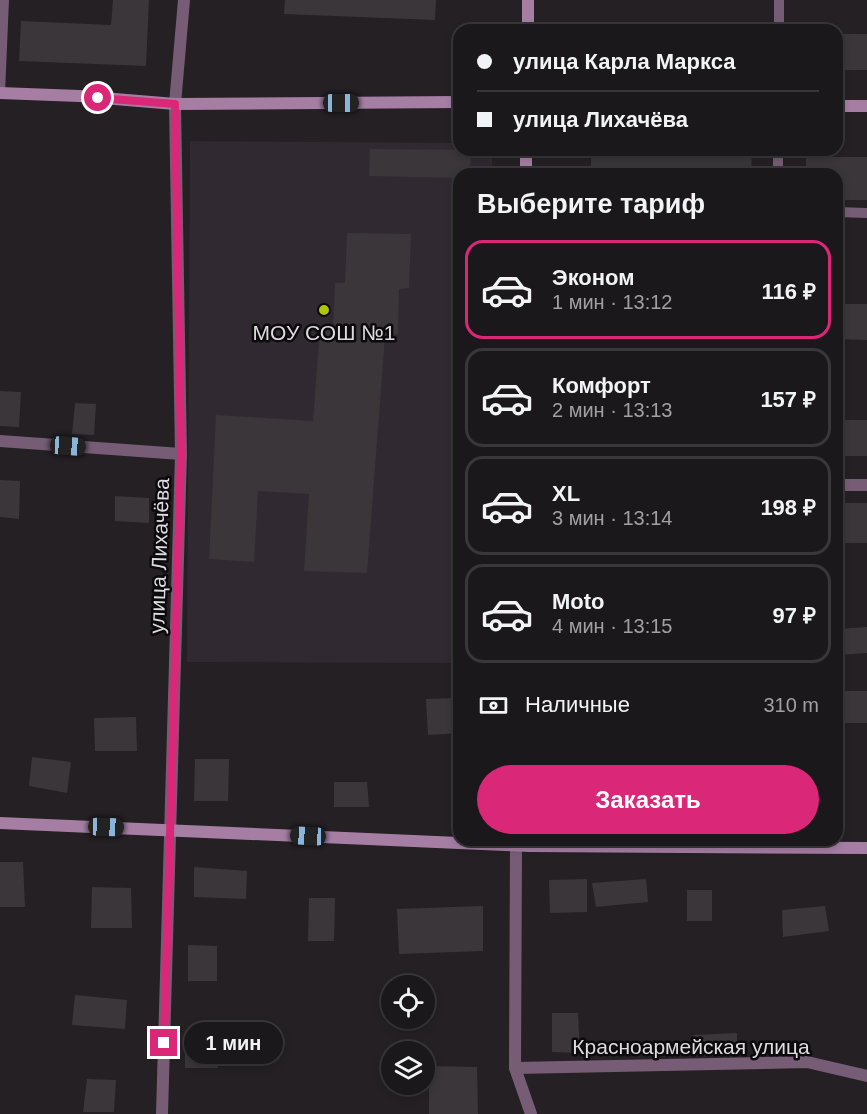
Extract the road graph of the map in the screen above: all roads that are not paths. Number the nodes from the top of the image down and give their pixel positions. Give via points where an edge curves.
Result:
1 (4, 0) edge
2 (184, 0) edge
3 (528, 0) edge
4 (779, 0) edge
5 (528, 24) edge
6 (779, 24) edge
7 (0, 93) edge
8 (453, 102) edge
9 (175, 104) junction
10 (843, 106) edge
11 (867, 106) edge
12 (843, 212) edge
13 (867, 213) edge
14 (0, 441) edge
15 (181, 454) junction
16 (843, 485) edge
17 (867, 485) edge
18 (0, 823) edge
19 (170, 830) junction
20 (453, 843) edge
21 (516, 846) edge
22 (732, 846) edge
23 (867, 848) edge
24 (514, 1068) junction
25 (867, 1076) edge
26 (162, 1114) edge
27 (531, 1114) edge

1 - 7 lane
2 - 9 street, улица Лихачёва
3 - 5 street
4 - 6 lane
7 - 9 street
8 - 9 street
9 - 15 street, улица Лихачёва
10 - 11 street
12 - 13 lane
14 - 15 street
15 - 19 street, улица Лихачёва
16 - 17 street
18 - 19 street
19 - 20 street
19 - 26 street, улица Лихачёва
21 - 24 street
22 - 23 street
24 - 25 street, Красноармейская улица via 807,1062
24 - 27 street

